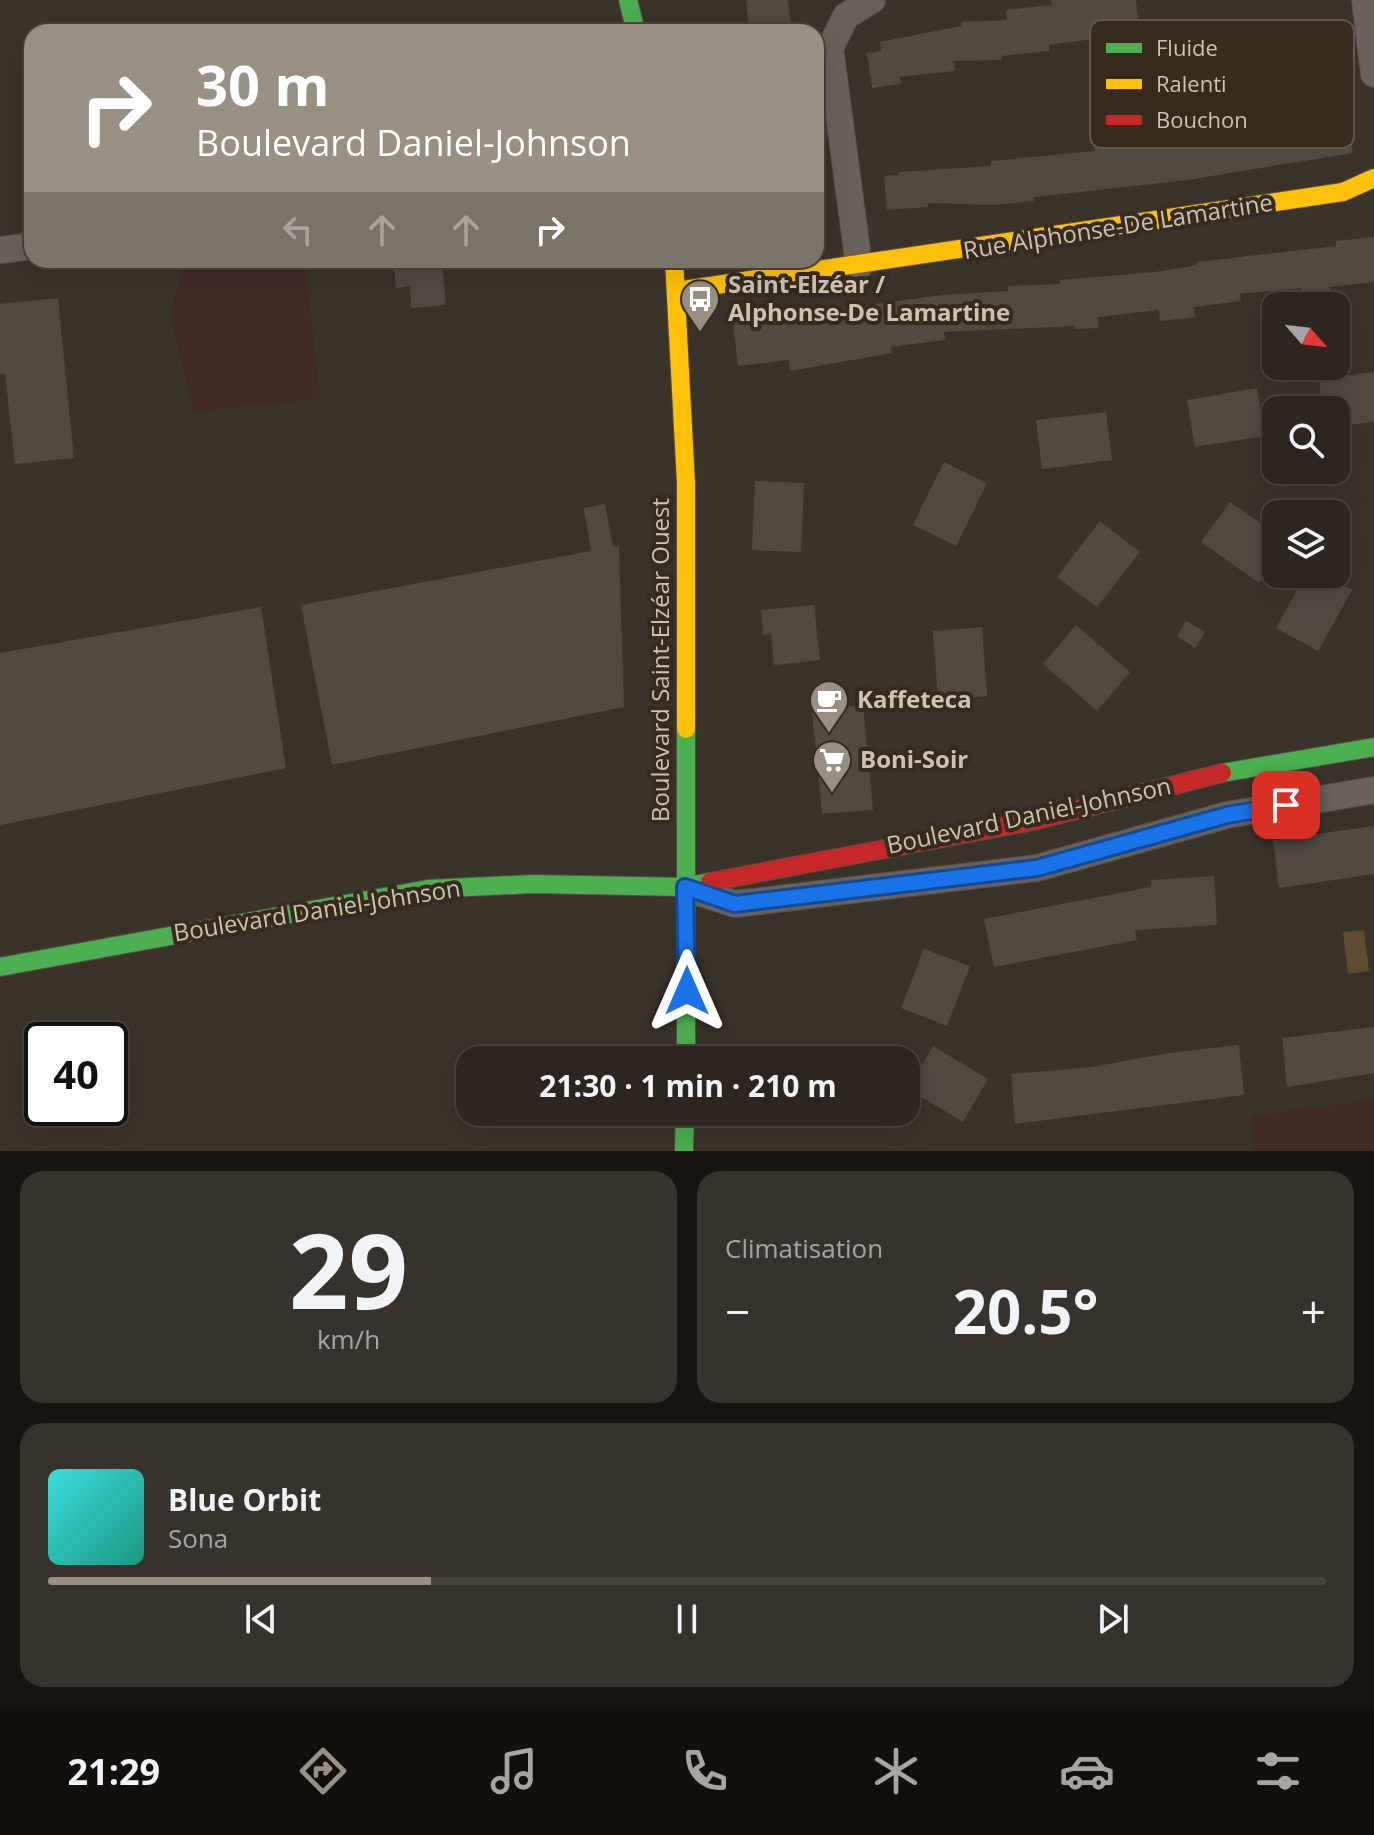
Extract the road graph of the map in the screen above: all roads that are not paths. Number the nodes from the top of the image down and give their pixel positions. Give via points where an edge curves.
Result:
1 (628, 0) edge
2 (872, 0) edge
3 (1365, 0) edge
4 (634, 24) edge
5 (1374, 74) edge
6 (1374, 178) edge
7 (24, 247) edge
8 (0, 250) edge
9 (859, 266) junction
10 (675, 268) edge
11 (676, 291) junction
12 (1374, 747) edge
13 (1374, 790) edge
14 (685, 887) junction
15 (0, 967) edge
16 (686, 1046) edge
17 (685, 1126) edge
18 (684, 1151) edge

1 - 4 street
2 - 9 street via 846,16 830,48
3 - 5 street
6 - 9 street, Rue Alphonse-De Lamartine via 1343,192
7 - 8 street
9 - 11 street, Rue Alphonse-De Lamartine
10 - 11 street, Boulevard Saint-Elzéar Ouest
11 - 14 street, Boulevard Saint-Elzéar Ouest via 686,483
12 - 14 street, Boulevard Daniel-Johnson via 1218,774 1033,821
13 - 14 street, Boulevard Daniel-Johnson via 1227,815 1037,868 735,904
14 - 15 street, Boulevard Daniel-Johnson via 533,884 428,889
14 - 16 street, Boulevard Saint-Elzéar Ouest
17 - 18 street

